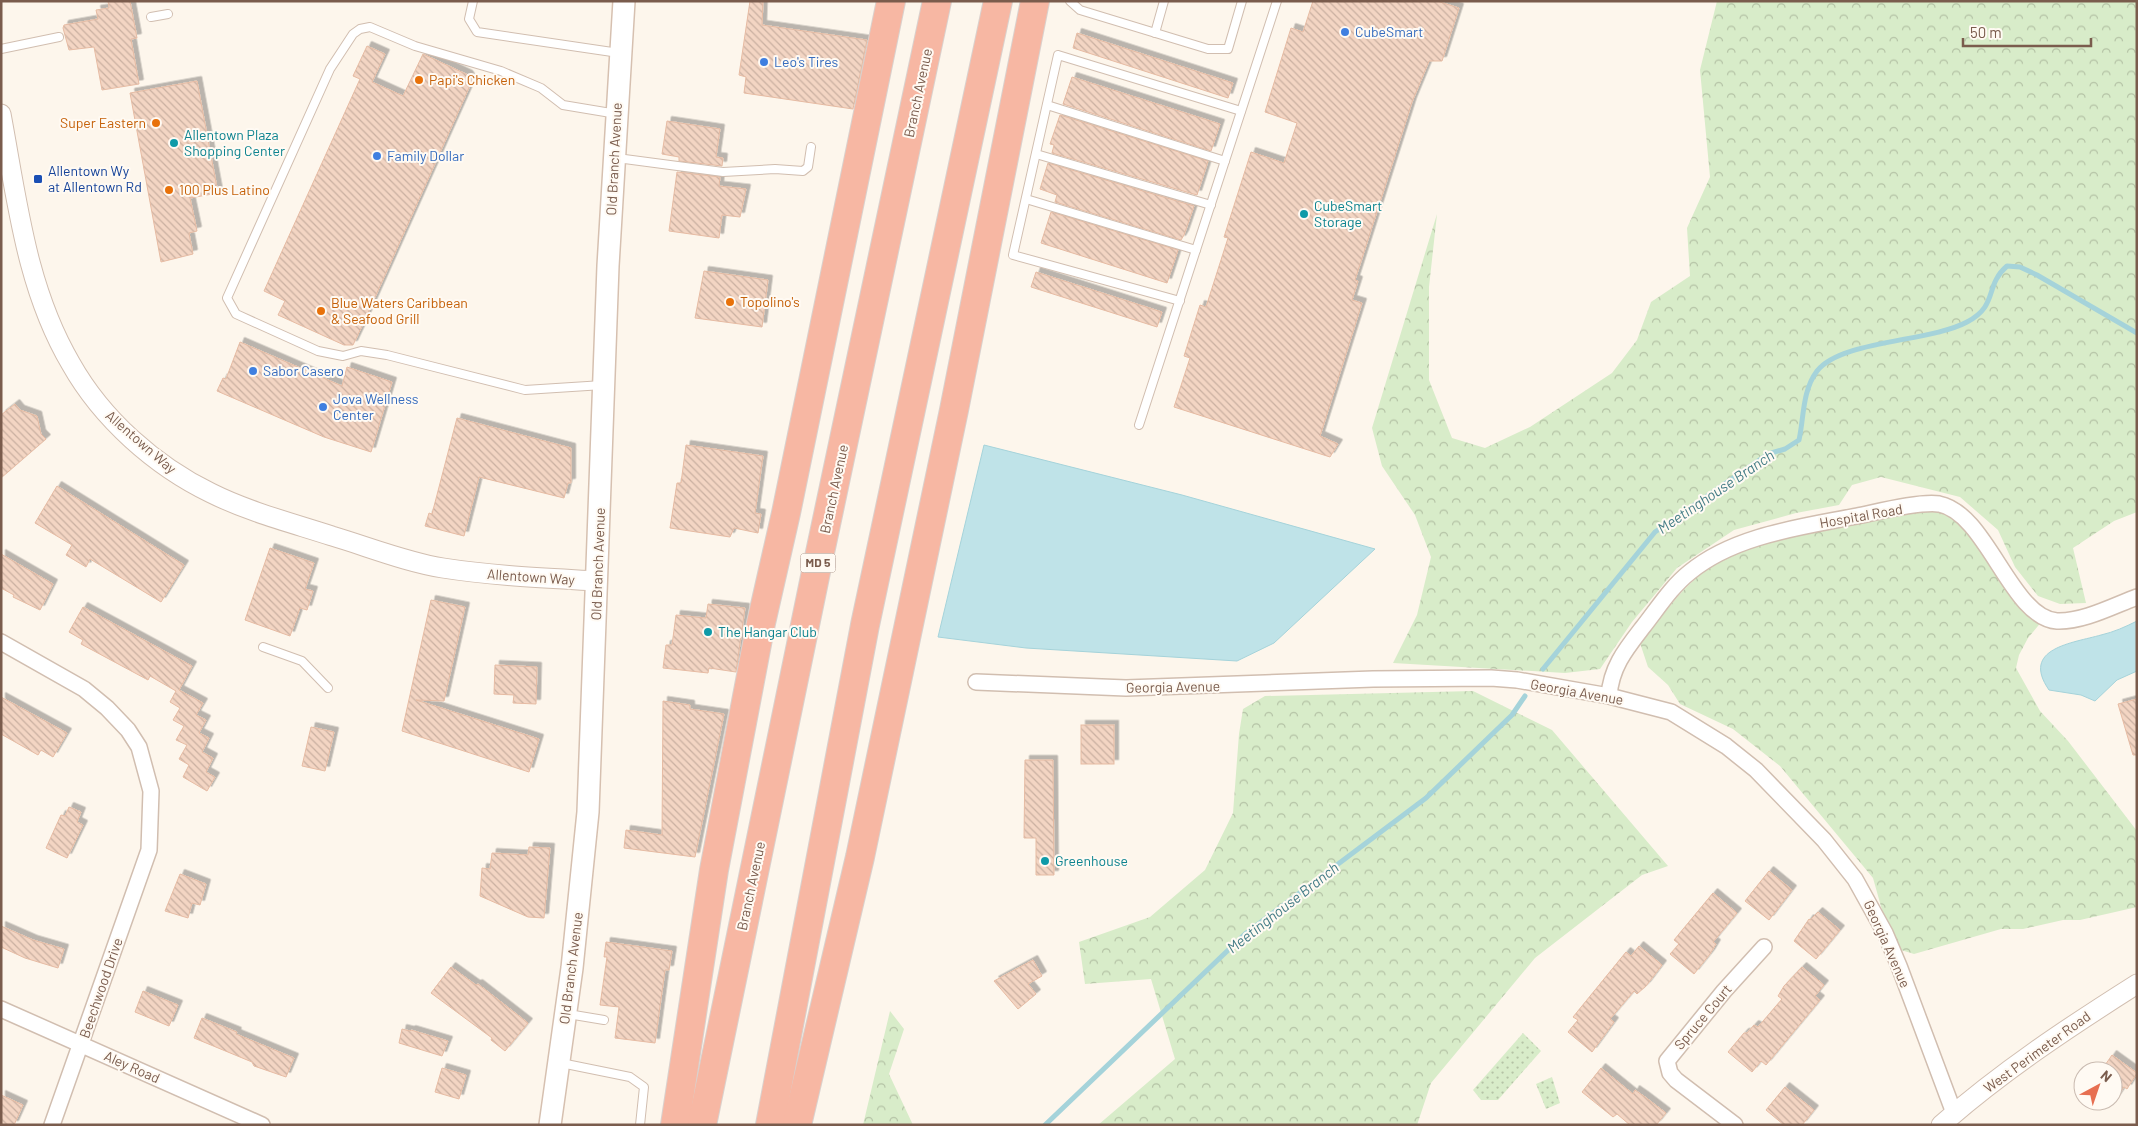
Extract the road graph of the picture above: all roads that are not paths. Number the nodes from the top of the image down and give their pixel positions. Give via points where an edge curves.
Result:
1 (472, 1) edge
2 (624, 1) edge
3 (891, 1) edge
4 (937, 1) edge
5 (998, 1) edge
6 (1034, 1) edge
7 (1070, 1) edge
8 (1164, 1) edge
9 (1242, 1) edge
10 (1277, 1) edge
11 (168, 14) dead end
12 (151, 17) dead end
13 (1155, 33) junction
14 (59, 38) dead end
15 (1, 49) edge
16 (621, 53) junction
17 (1047, 105) junction
18 (1241, 111) junction
19 (1, 114) edge
20 (617, 114) junction
21 (811, 147) dead end
22 (1036, 154) junction
23 (615, 158) junction
24 (1225, 160) junction
25 (1026, 199) junction
26 (1211, 205) junction
27 (1196, 250) junction
28 (1180, 301) junction
29 (605, 384) junction
30 (1139, 424) dead end
31 (597, 581) junction
32 (2137, 597) edge
33 (1, 642) edge
34 (262, 647) dead end
35 (976, 682) dead end
36 (328, 688) dead end
37 (1609, 696) junction
38 (1764, 947) dead end
39 (2137, 984) edge
40 (1, 1009) edge
41 (566, 1014) junction
42 (604, 1020) dead end
43 (82, 1045) junction
44 (559, 1063) junction
45 (1947, 1119) edge
46 (52, 1125) edge
47 (262, 1125) edge
48 (550, 1125) edge
49 (640, 1125) edge
50 (675, 1125) edge
51 (702, 1125) edge
52 (770, 1125) edge
53 (797, 1125) edge
54 (1735, 1125) edge

1 - 16 lane via 470,19 478,32
2 - 16 main road, Old Branch Avenue
3 - 50 highway via 761,623 714,870
4 - 51 highway, Branch Avenue / MD 5
5 - 52 highway via 865,625
6 - 53 highway via 954,410 860,857
7 - 13 lane via 1080,10
8 - 13 lane
9 - 13 lane via 1228,49 1208,49
10 - 18 lane
11 - 12 lane
14 - 15 lane
16 - 20 main road, Old Branch Avenue
17 - 18 lane via 1058,55
17 - 22 lane
17 - 24 lane
18 - 24 lane
19 - 31 street, Allentown Way via 25,243 54,333 86,387 119,426 153,456 179,476 222,498 412,561 488,574
20 - 23 main road, Old Branch Avenue
20 - 29 lane via 563,105 541,88 502,71 414,46 370,27 360,29 347,41 330,68 227,298 236,314 318,351 343,356 361,351 387,355 525,390
21 - 23 lane via 808,166 803,171 722,172
22 - 25 lane
22 - 26 lane
23 - 29 main road, Old Branch Avenue
24 - 26 lane
25 - 27 lane
25 - 28 lane via 1013,255
26 - 27 lane
27 - 28 lane
28 - 30 lane
29 - 31 main road, Old Branch Avenue
31 - 41 main road, Old Branch Avenue via 588,812
32 - 37 street, Hospital Road via 2093,614 2056,621 2030,606 1971,526 1956,511 1940,504 1928,504 1875,512 1764,537 1704,562 1678,583 1624,652 1610,680
33 - 43 street, Beechwood Drive via 84,689 107,708 139,747 151,790 150,850
34 - 36 lane via 302,661
35 - 37 street, Georgia Avenue via 1126,688 1491,678
37 - 45 street, Georgia Avenue via 1671,712 1726,746 1756,770 1838,856 1860,887 1888,941
38 - 54 street, Spruce Court via 1668,1061 1676,1080
39 - 45 street, West Perimeter Road via 2075,1024
40 - 43 street, Aley Road
41 - 42 lane
41 - 44 main road, Old Branch Avenue
43 - 46 street, Beechwood Drive
43 - 47 street, Aley Road
44 - 48 main road, Old Branch Avenue
44 - 49 lane via 630,1077 644,1087

